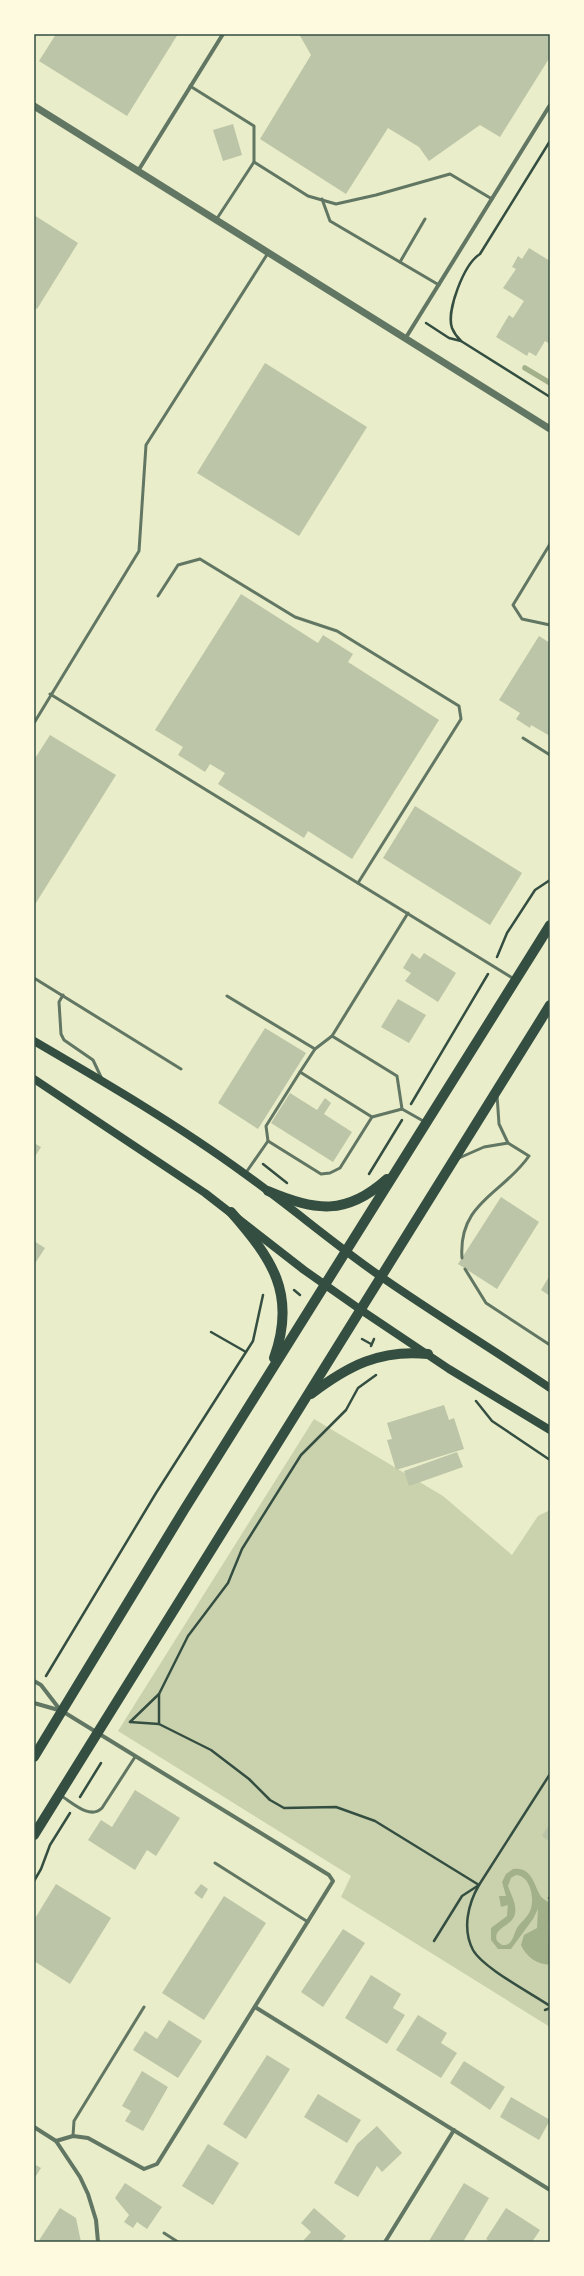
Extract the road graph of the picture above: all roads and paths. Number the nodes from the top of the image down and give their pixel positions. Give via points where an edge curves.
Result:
1 (223, 34) edge
2 (190, 86) junction
3 (550, 105) edge
4 (34, 106) edge
5 (550, 141) edge
6 (254, 162) junction
7 (138, 171) junction
8 (492, 199) junction
9 (322, 200) junction
10 (426, 219) dead end
11 (216, 220) junction
12 (268, 253) junction
13 (400, 262) junction
14 (439, 285) junction
15 (418, 318) junction
16 (405, 339) junction
17 (461, 341) junction
18 (550, 397) edge
19 (550, 429) edge
20 (550, 544) edge
21 (158, 596) dead end
22 (550, 618) edge
23 (549, 624) edge
24 (50, 694) junction
25 (34, 723) edge
26 (523, 738) dead end
27 (550, 755) edge
28 (550, 880) edge
29 (358, 883) junction
30 (408, 913) junction
31 (550, 926) edge
32 (493, 966) junction
33 (34, 978) edge
34 (516, 980) junction
35 (63, 995) junction
36 (226, 996) dead end
37 (550, 1006) edge
38 (332, 1036) junction
39 (34, 1041) edge
40 (315, 1049) junction
41 (181, 1069) dead end
42 (300, 1072) junction
43 (34, 1079) edge
44 (102, 1081) junction
45 (497, 1091) junction
46 (402, 1108) junction
47 (407, 1111) junction
48 (372, 1117) junction
49 (425, 1122) junction
50 (268, 1141) junction
51 (508, 1143) junction
52 (256, 1159) junction
53 (455, 1160) junction
54 (396, 1171) junction
55 (245, 1174) junction
56 (365, 1177) dead end
57 (292, 1186) dead end
58 (268, 1191) junction
59 (231, 1212) junction
60 (346, 1251) junction
61 (462, 1258) dead end
62 (465, 1269) dead end
63 (382, 1277) junction
64 (324, 1285) junction
65 (263, 1294) dead end
66 (361, 1310) junction
67 (211, 1332) dead end
68 (362, 1338) dead end
69 (374, 1339) dead end
70 (550, 1345) edge
71 (246, 1352) junction
72 (428, 1354) junction
73 (376, 1375) dead end
74 (267, 1377) junction
75 (550, 1388) edge
76 (306, 1398) junction
77 (473, 1398) dead end
78 (550, 1430) edge
79 (550, 1460) edge
80 (34, 1681) edge
81 (41, 1685) junction
82 (159, 1694) junction
83 (34, 1703) edge
84 (62, 1711) junction
85 (159, 1724) junction
86 (96, 1733) junction
87 (34, 1757) edge
88 (135, 1757) junction
89 (101, 1763) dead end
90 (550, 1774) edge
91 (59, 1794) junction
92 (75, 1804) junction
93 (34, 1835) edge
94 (215, 1863) dead end
95 (34, 1881) edge
96 (478, 1885) junction
97 (308, 1922) junction
98 (434, 1941) dead end
99 (144, 2007) dead end
100 (255, 2007) junction
101 (550, 2007) edge
102 (545, 2010) dead end
103 (34, 2127) edge
104 (454, 2130) junction
105 (73, 2136) junction
106 (56, 2141) junction
107 (550, 2190) edge
108 (164, 2233) dead end
109 (98, 2242) edge
110 (178, 2242) edge
111 (385, 2242) edge

1 - 2 street
2 - 6 lane via 254,126
2 - 7 street
3 - 8 street
4 - 7 street
5 - 17 path via 480,254 472,260 461,277 451,324
6 - 9 lane via 308,196
6 - 11 lane
7 - 11 street
8 - 9 lane via 450,174 336,204
8 - 14 street
9 - 13 lane via 330,221
10 - 13 lane
11 - 12 street
12 - 16 street
12 - 24 lane via 146,445 139,551
13 - 14 lane
14 - 15 street
15 - 16 street
15 - 17 path via 449,338
16 - 19 street
17 - 18 path
20 - 23 lane via 513,604 522,620
21 - 29 lane via 178,565 200,559 295,616 337,631 459,706 461,719
22 - 23 lane
24 - 25 lane
24 - 29 lane
26 - 27 lane
28 - 32 path via 535,890 507,933
29 - 30 lane
30 - 32 lane
30 - 38 lane
31 - 34 main road
32 - 34 lane
32 - 47 path
33 - 35 lane
34 - 49 main road
35 - 41 lane
35 - 44 lane via 59,1002 61,1034 64,1040 93,1060
36 - 40 lane
37 - 45 main road
38 - 40 lane
38 - 46 lane via 397,1076
39 - 44 main road
40 - 42 lane
42 - 48 lane
42 - 50 lane via 266,1126
43 - 59 main road via 128,1140
44 - 55 main road
45 - 51 lane via 500,1124
45 - 53 main road
46 - 47 lane
46 - 48 lane
47 - 49 lane
47 - 56 path via 371,1172
48 - 50 lane via 340,1168 330,1173 321,1174
49 - 54 main road
50 - 52 lane
51 - 53 lane via 484,1147
51 - 61 lane via 529,1156 511,1178 479,1203 463,1233
52 - 55 lane
52 - 57 path
53 - 63 main road
54 - 58 main road via 362,1198 337,1207 303,1205
54 - 60 main road
55 - 58 main road
58 - 60 main road
59 - 64 main road
59 - 74 main road via 269,1259 282,1294 283,1323
60 - 63 main road
60 - 64 main road
62 - 70 lane via 486,1304
63 - 66 main road
63 - 75 main road
64 - 66 main road
64 - 74 main road
65 - 71 path via 253,1341
66 - 72 main road
66 - 76 main road
67 - 71 path
68 - 69 path via 371,1344
71 - 81 path via 156,1493
72 - 76 main road via 397,1354 361,1363 342,1372
72 - 78 main road
73 - 82 path via 358,1388 346,1410 301,1455 242,1549 228,1583 188,1636
74 - 84 main road
76 - 86 main road
77 - 79 path via 492,1421
80 - 81 street
81 - 84 street
82 - 85 path
82 - 85 path via 130,1722
83 - 84 street
84 - 86 street
84 - 87 main road
85 - 96 path via 211,1750 249,1779 270,1800 284,1808 336,1806 356,1813 374,1821
86 - 88 street
86 - 91 main road
88 - 92 lane via 97,1813 91,1814
88 - 97 street via 329,1875 333,1881
89 - 92 path
90 - 96 path
91 - 92 lane
91 - 93 main road
92 - 95 path via 50,1845
94 - 97 lane
96 - 98 path via 462,1896
96 - 101 path via 471,1899 466,1923 473,1949 484,1963
97 - 100 street
99 - 105 lane via 74,2121
100 - 104 street
100 - 105 street via 157,2164 144,2169 102,2144 88,2138
101 - 102 path
103 - 106 street
104 - 107 street
104 - 111 street
105 - 106 street
106 - 109 street via 88,2194 96,2220
108 - 110 lane

